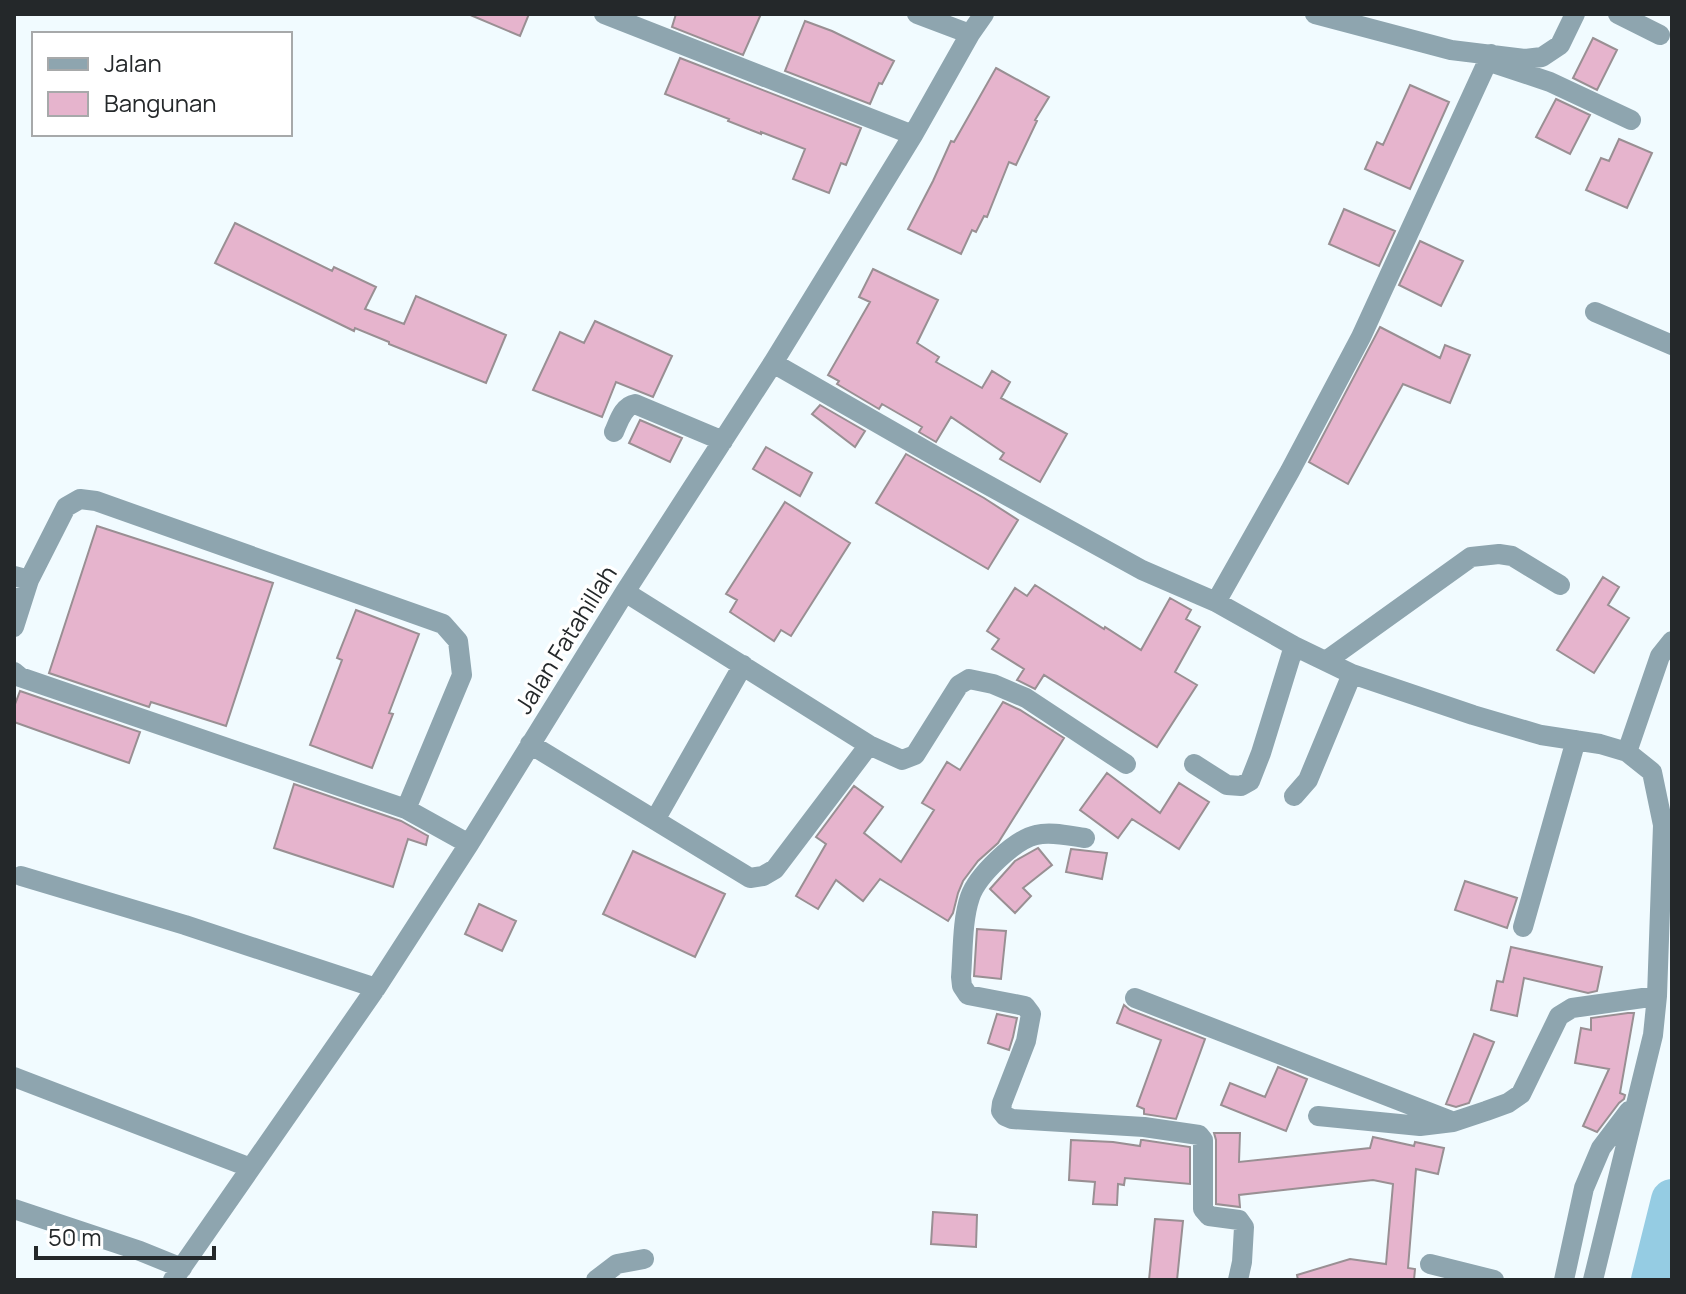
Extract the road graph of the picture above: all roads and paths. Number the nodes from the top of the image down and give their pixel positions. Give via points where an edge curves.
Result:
1 (604, 14) edge
2 (917, 14) edge
3 (984, 14) edge
4 (1315, 14) edge
5 (1575, 14) edge
6 (1618, 14) edge
7 (970, 34) junction
8 (1660, 35) dead end
9 (1490, 58) junction
10 (1631, 120) dead end
11 (913, 135) junction
12 (1595, 312) dead end
13 (1672, 345) edge
14 (773, 363) junction
15 (614, 432) dead end
16 (723, 441) junction
17 (21, 578) edge
18 (1560, 585) dead end
19 (625, 592) junction
20 (1216, 602) junction
21 (14, 627) edge
22 (1672, 641) edge
23 (1294, 646) junction
24 (1326, 661) junction
25 (743, 665) junction
26 (14, 672) edge
27 (1352, 674) junction
28 (1576, 740) junction
29 (530, 744) junction
30 (869, 745) junction
31 (1627, 752) junction
32 (1126, 764) dead end
33 (1194, 764) dead end
34 (1294, 796) dead end
35 (406, 809) junction
36 (655, 820) junction
37 (1085, 838) dead end
38 (469, 844) junction
39 (21, 876) dead end
40 (1523, 927) dead end
41 (376, 988) junction
42 (1657, 996) junction
43 (1135, 998) dead end
44 (14, 1077) edge
45 (1634, 1105) junction
46 (1318, 1116) dead end
47 (1453, 1122) junction
48 (251, 1168) junction
49 (14, 1209) edge
50 (644, 1259) dead end
51 (1430, 1264) dead end
52 (177, 1274) edge
53 (596, 1280) edge
54 (1238, 1280) edge
55 (1494, 1280) edge
56 (1564, 1280) edge
57 (1593, 1280) edge

1 - 11 street
2 - 7 street
3 - 7 street, Jalan Fatahillah
4 - 9 street
5 - 9 street via 1560,45 1542,57
6 - 8 street
7 - 11 street, Jalan Fatahillah
9 - 10 street
9 - 20 street via 1361,337
11 - 14 street, Jalan Fatahillah
12 - 13 street
14 - 16 street, Jalan Fatahillah
14 - 20 street via 1142,570
15 - 16 street via 626,408 635,404
16 - 19 street, Jalan Fatahillah
17 - 21 street
17 - 35 street via 66,507 80,499 443,624 458,641 462,675
18 - 24 street via 1512,556 1471,557
19 - 25 street
19 - 29 street, Jalan Fatahillah
20 - 23 street
22 - 31 street via 1660,656
23 - 24 street
23 - 33 street via 1250,781 1227,785
24 - 27 street
25 - 30 street
25 - 36 street
26 - 35 street
27 - 28 street via 1473,715
27 - 34 street via 1308,780
28 - 31 street
28 - 40 street
29 - 36 street
29 - 38 street, Jalan Fatahillah
30 - 32 street via 902,760 915,755 959,685 969,679 1026,698
30 - 36 street via 775,869 763,876 750,878
31 - 42 street via 1652,772 1663,825
35 - 38 street
37 - 54 street via 1028,837 991,867 970,897 962,986 968,995 1025,1006 1031,1014 1001,1111 1012,1119 1199,1135 1203,1209 1209,1216 1239,1220 1244,1227
38 - 41 street, Jalan Fatahillah
39 - 41 street
41 - 48 street, Jalan Fatahillah
42 - 45 street via 1653,1035
42 - 47 street via 1572,1008 1559,1016 1521,1094
43 - 47 street
44 - 48 street
45 - 56 street via 1601,1148 1584,1188
45 - 57 street
46 - 47 street via 1420,1126
48 - 52 street, Jalan Fatahillah
49 - 52 street via 140,1251
50 - 53 street via 617,1264
51 - 55 street

